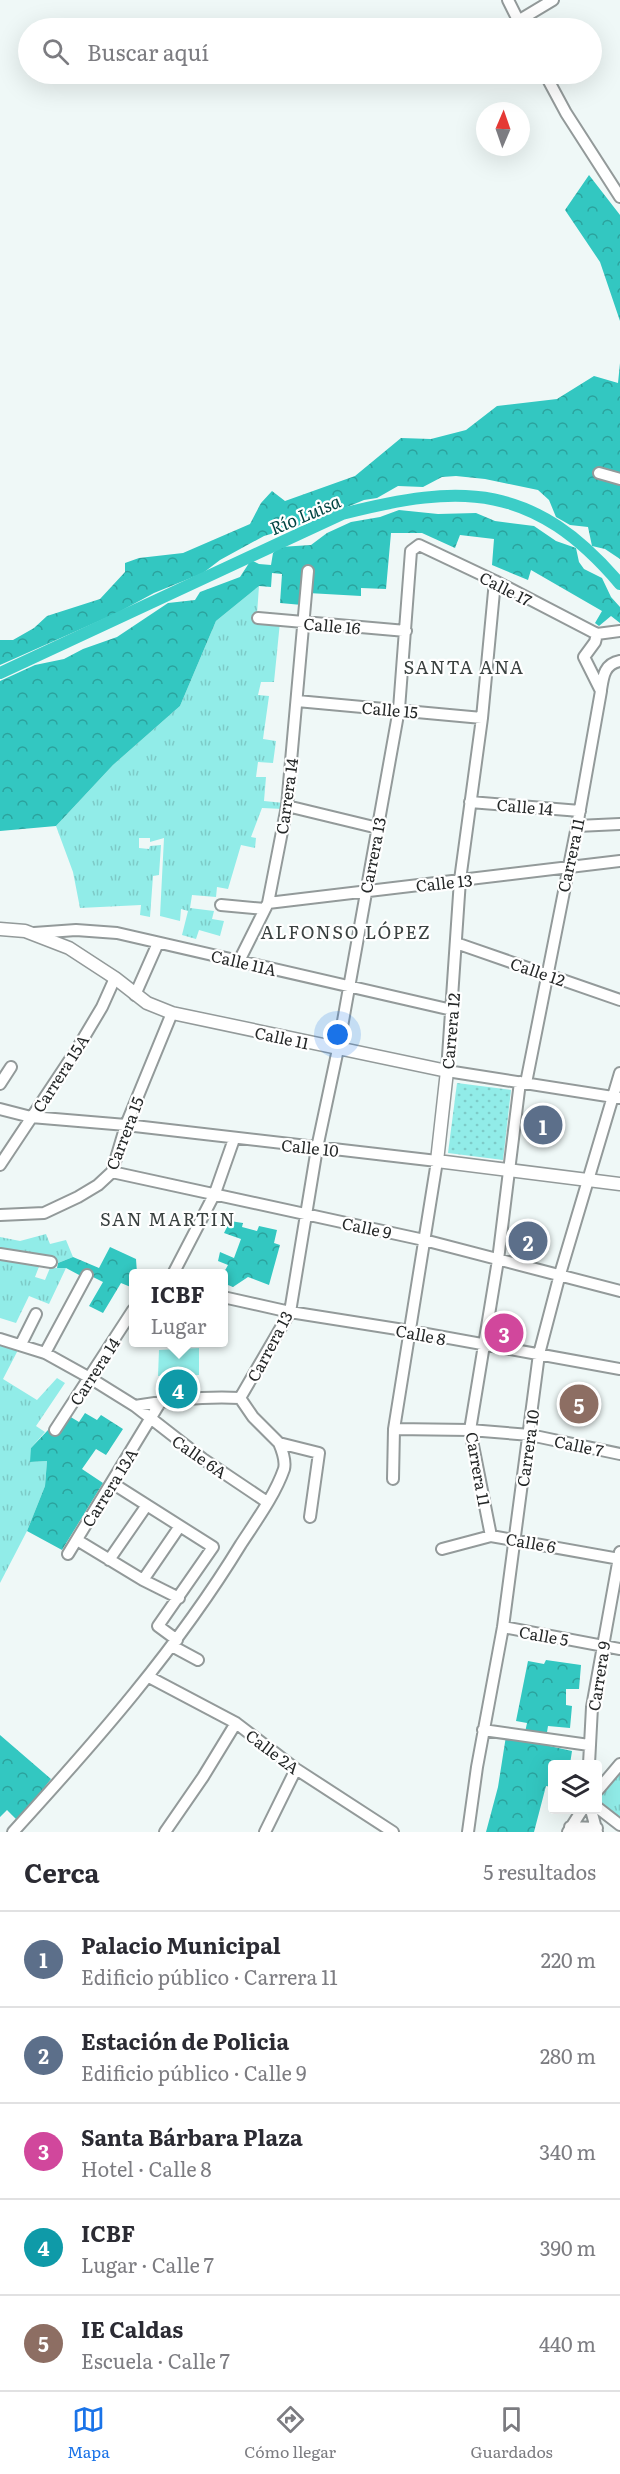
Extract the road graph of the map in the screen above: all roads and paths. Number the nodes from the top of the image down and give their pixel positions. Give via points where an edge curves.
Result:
1 (508, 0) edge
2 (553, 0) edge
3 (517, 18) edge
4 (529, 18) edge
5 (550, 84) edge
6 (620, 197) edge
7 (599, 473) dead end
8 (620, 478) edge
9 (413, 548) joint
10 (308, 571) dead end
11 (495, 581) junction
12 (258, 618) dead end
13 (304, 622) junction
14 (406, 631) junction
15 (620, 631) edge
16 (597, 634) junction
17 (620, 661) edge
18 (601, 691) junction
19 (297, 701) junction
20 (399, 709) junction
21 (482, 718) junction
22 (470, 802) junction
23 (287, 806) junction
24 (580, 811) junction
25 (620, 824) edge
26 (577, 826) junction
27 (378, 828) junction
28 (620, 861) edge
29 (567, 868) junction
30 (460, 880) junction
31 (365, 890) junction
32 (221, 905) dead end
33 (266, 906) junction
34 (0, 928) edge
35 (34, 933) junction
36 (158, 943) junction
37 (456, 943) junction
38 (238, 961) junction
39 (547, 973) junction
40 (115, 978) junction
41 (348, 987) junction
42 (135, 995) junction
43 (620, 1000) edge
44 (452, 1010) junction
45 (172, 1013) junction
46 (338, 1049) junction
47 (10, 1067) dead end
48 (447, 1071) junction
49 (620, 1072) edge
50 (523, 1082) junction
51 (0, 1084) edge
52 (616, 1098) edge
53 (0, 1109) edge
54 (31, 1117) junction
55 (126, 1125) junction
56 (234, 1139) junction
57 (317, 1148) junction
58 (437, 1161) junction
59 (0, 1165) edge
60 (510, 1169) junction
61 (112, 1172) junction
62 (590, 1179) junction
63 (620, 1184) edge
64 (214, 1193) junction
65 (307, 1214) junction
66 (0, 1215) edge
67 (424, 1240) junction
68 (0, 1254) edge
69 (498, 1260) junction
70 (51, 1262) dead end
71 (176, 1269) edge
72 (560, 1274) junction
73 (87, 1275) dead end
74 (620, 1290) edge
75 (228, 1298) edge
76 (290, 1312) junction
77 (36, 1314) dead end
78 (129, 1316) edge
79 (410, 1331) junction
80 (0, 1339) edge
81 (21, 1344) junction
82 (483, 1346) junction
83 (45, 1353) junction
84 (539, 1354) junction
85 (620, 1370) edge
86 (90, 1378) junction
87 (240, 1398) junction
88 (161, 1401) junction
89 (135, 1406) junction
90 (151, 1420) junction
91 (394, 1429) junction
92 (470, 1430) junction
93 (55, 1431) dead end
94 (530, 1435) junction
95 (279, 1443) junction
96 (620, 1454) edge
97 (393, 1479) dead end
98 (112, 1483) junction
99 (267, 1502) junction
100 (147, 1504) junction
101 (310, 1517) dead end
102 (180, 1526) junction
103 (491, 1536) junction
104 (514, 1539) junction
105 (77, 1540) junction
106 (442, 1549) dead end
107 (68, 1554) dead end
108 (620, 1556) edge
109 (109, 1560) junction
110 (143, 1580) junction
111 (178, 1598) junction
112 (503, 1627) junction
113 (174, 1643) junction
114 (603, 1646) junction
115 (620, 1649) edge
116 (198, 1660) dead end
117 (149, 1677) junction
118 (236, 1723) junction
119 (483, 1730) junction
120 (590, 1744) junction
121 (589, 1760) edge
122 (620, 1764) edge
123 (296, 1769) junction
124 (602, 1784) edge
125 (602, 1812) edge
126 (579, 1814) edge
127 (592, 1814) edge
128 (620, 1825) edge
129 (387, 1830) edge
130 (569, 1830) edge
131 (597, 1830) edge
132 (13, 1832) edge
133 (165, 1832) edge
134 (265, 1832) edge
135 (468, 1832) edge

1 - 3 street
2 - 4 street
5 - 6 street
7 - 8 street
9 - 11 street, Calle 17 via 418,545
9 - 14 street, Carrera 13
10 - 13 street
11 - 16 street, Calle 17
11 - 21 street, Carrera 12
12 - 13 street, Calle 16
13 - 14 street, Calle 16
13 - 19 street, Carrera 14
14 - 20 street, Carrera 13
15 - 16 street
16 - 18 street via 584,657
17 - 18 street, Carrera 11 via 604,672
18 - 24 street, Carrera 11
19 - 20 street, Calle 15
19 - 23 street, Carrera 14
20 - 21 street, Calle 15
20 - 27 street, Carrera 13
21 - 22 street, Carrera 12
22 - 24 street, Calle 14
22 - 30 street, Carrera 12
23 - 27 street
23 - 33 street, Carrera 14
24 - 26 street, Carrera 11
25 - 26 street
26 - 29 street, Carrera 11
27 - 31 street, Carrera 13
28 - 29 street, Calle 13
29 - 30 street, Calle 13
29 - 39 street, Carrera 11
30 - 31 street, Calle 13
30 - 37 street, Carrera 12
31 - 33 street, Calle 13
31 - 41 street, Carrera 13
32 - 33 street, Calle 13
33 - 38 street, Carrera 14
34 - 35 main road, Calle 11
35 - 36 street, Calle 11A via 97,931
35 - 40 main road, Calle 11 via 69,948
36 - 38 street, Calle 11A
36 - 42 street
37 - 39 street, Calle 12
37 - 44 street, Carrera 12
38 - 41 street, Calle 11A
39 - 43 street, Calle 12
39 - 50 street, Carrera 11
40 - 42 main road, Calle 11
40 - 54 street, Carrera 15A via 87,1032
41 - 44 street, Calle 11A
41 - 46 street, Carrera 13
42 - 45 main road, Calle 11
44 - 48 street, Carrera 12
45 - 46 main road, Calle 11
45 - 55 street, Carrera 15
46 - 48 main road, Calle 11
46 - 57 street, Carrera 13
47 - 51 street
48 - 50 street, Calle 11
48 - 58 main road, Carrera 12
49 - 52 street, Carrera 10
50 - 52 street, Calle 11
50 - 60 street, Carrera 11
52 - 62 street, Carrera 10
53 - 54 street, Calle 10
54 - 55 street, Calle 10
54 - 59 street, Carrera 15A
55 - 56 street, Calle 10
55 - 61 street, Carrera 15
56 - 57 street, Calle 10
56 - 64 street
57 - 58 street, Calle 10
57 - 65 street, Carrera 13
58 - 60 main road, Calle 10
58 - 67 street, Carrera 12
60 - 62 main road, Calle 10
60 - 69 street, Carrera 11
61 - 64 street, Calle 9
61 - 66 street, Carrera 15 via 98,1185 44,1213
62 - 63 main road, Calle 10
62 - 72 street, Carrera 10
64 - 65 street, Calle 9
64 - 71 street
65 - 67 street, Calle 9
65 - 76 street, Carrera 13
67 - 69 street, Calle 9
67 - 79 street, Carrera 12
68 - 70 street
69 - 72 street, Calle 9
69 - 82 street, Carrera 11
72 - 74 street, Calle 9
72 - 84 street, Carrera 10
73 - 83 street
75 - 76 street, Calle 8
76 - 79 street, Calle 8
76 - 87 street, Carrera 13
77 - 81 street
78 - 86 street, Carrera 14
79 - 82 street, Calle 8
79 - 91 street, Carrera 12
80 - 81 street, Calle 6A
81 - 83 street, Calle 6A
82 - 84 street, Calle 8
82 - 92 street, Carrera 11
83 - 86 street, Calle 6A
84 - 85 street, Calle 8
84 - 94 street, Carrera 10
86 - 89 street, Calle 6A
86 - 93 street, Carrera 14
87 - 88 street
87 - 95 street
88 - 89 street
88 - 90 street
89 - 90 street, Calle 6A
90 - 98 street, Carrera 13A
90 - 99 street, Calle 6A
91 - 92 street, Calle 7
91 - 97 street, Carrera 12
92 - 94 street, Calle 7
92 - 103 street, Carrera 11
94 - 96 street, Calle 7
94 - 104 street, Carrera 10
95 - 99 street via 285,1467
95 - 101 street via 319,1453
98 - 100 street
98 - 105 street, Carrera 13A
99 - 113 street
100 - 102 street
100 - 109 street
102 - 110 street
102 - 111 street via 213,1547
103 - 104 street, Calle 6
103 - 106 street, Calle 6
104 - 108 street, Calle 6
104 - 112 street, Carrera 10
105 - 107 street, Carrera 13A
105 - 109 street
108 - 114 street, Carrera 9
109 - 110 street
110 - 111 street
111 - 113 street via 158,1626
112 - 114 street, Calle 5
112 - 119 street, Carrera 10
113 - 116 street
113 - 117 street
114 - 115 street, Calle 5
114 - 120 street, Carrera 9
117 - 118 street, Calle 2A
117 - 132 street
118 - 123 street, Calle 2A
118 - 133 street
119 - 120 street
119 - 135 street, Carrera 10
120 - 121 street, Carrera 9
122 - 124 street
123 - 129 street, Calle 2A
123 - 134 street
125 - 128 street
126 - 130 street
127 - 131 street
130 - 131 street

